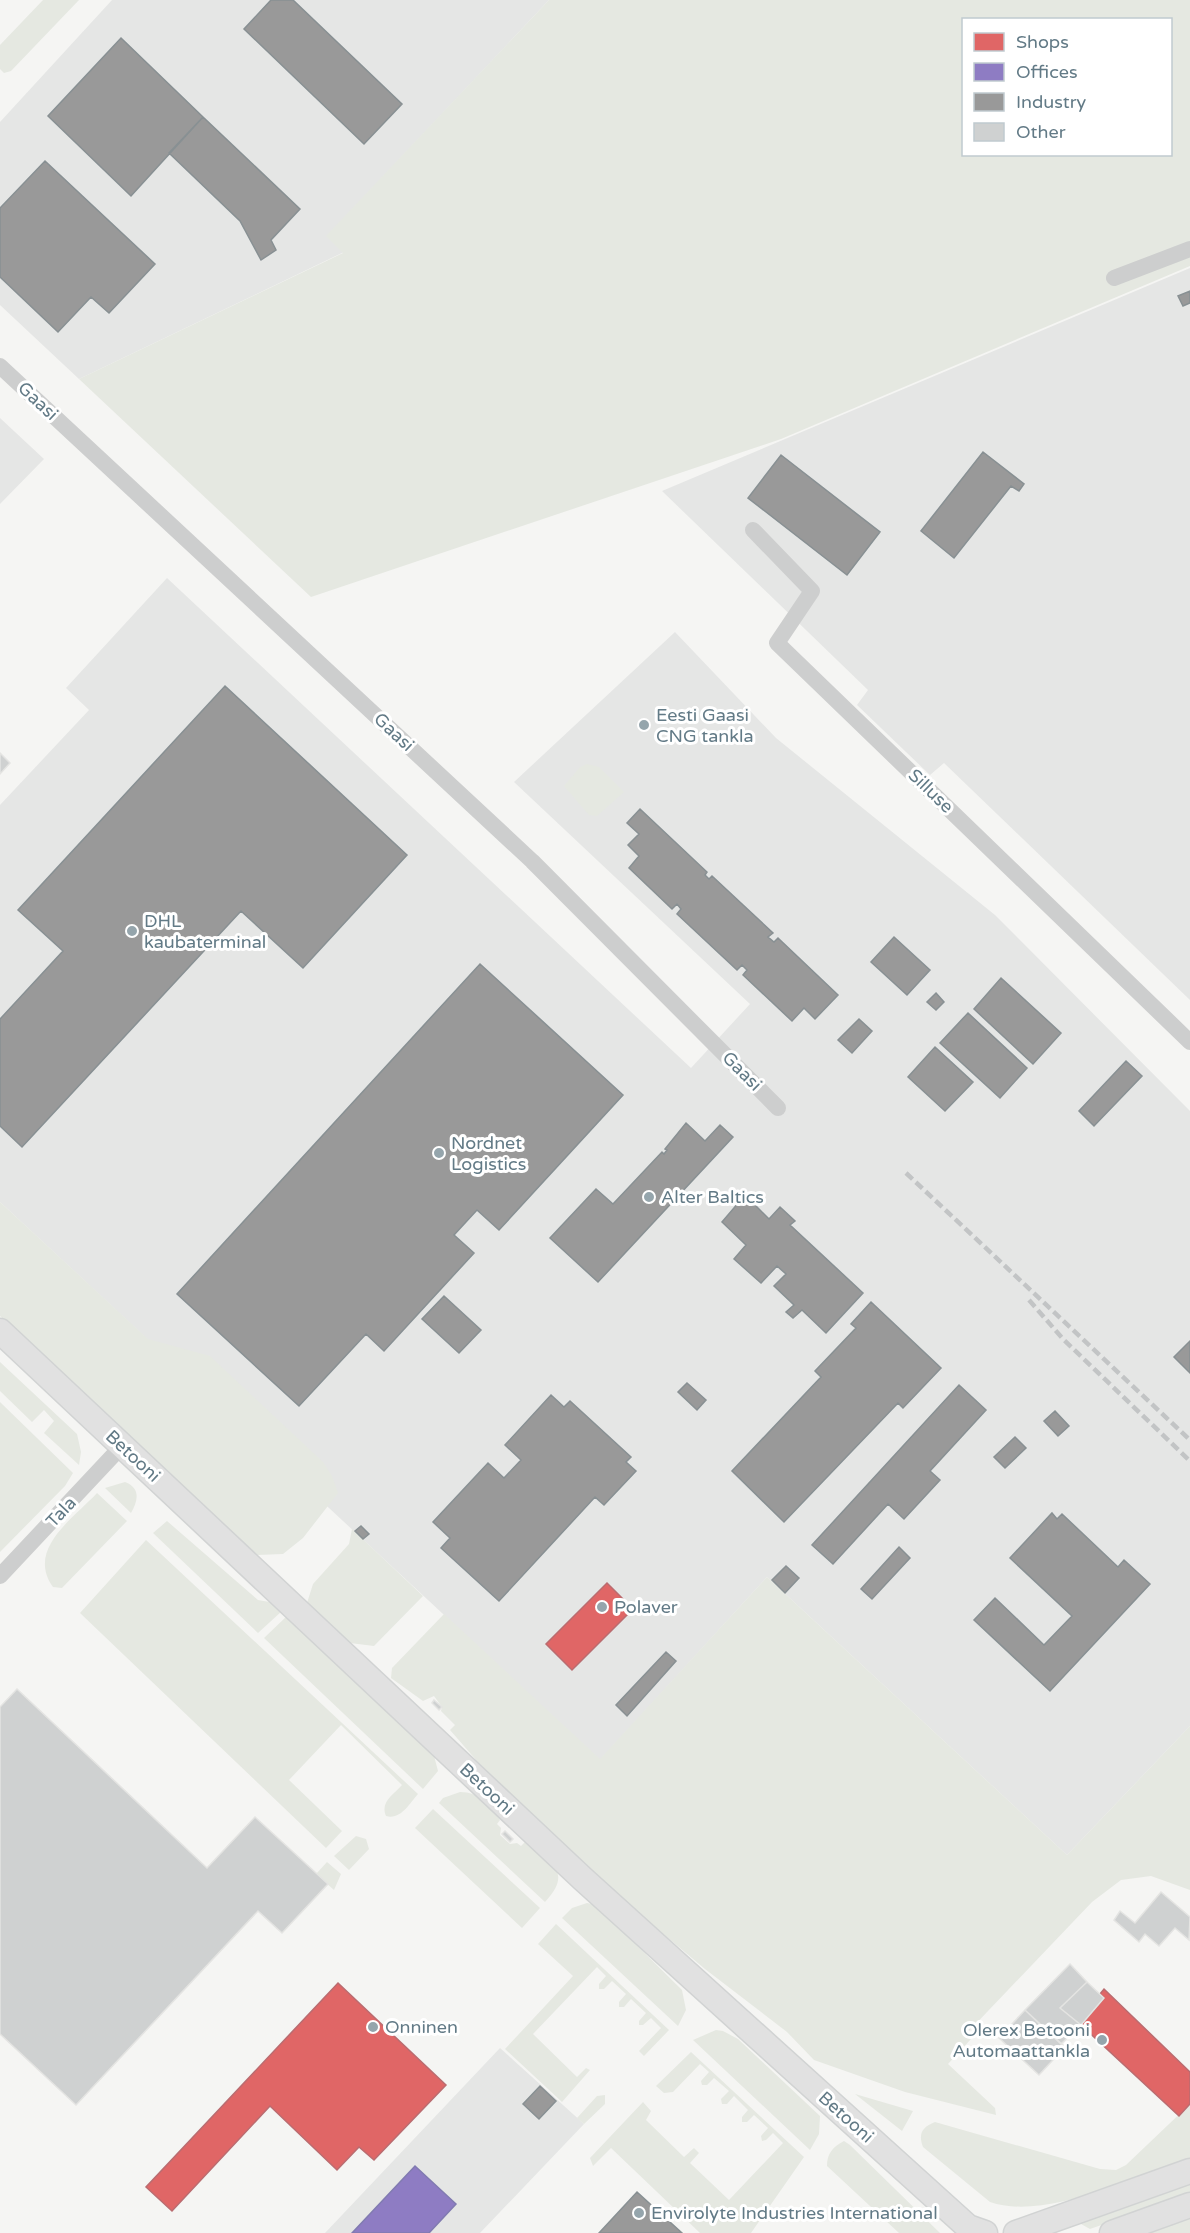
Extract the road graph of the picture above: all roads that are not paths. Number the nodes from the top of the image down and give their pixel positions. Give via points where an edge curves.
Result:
1 (1190, 249) edge
2 (1114, 278) dead end
3 (0, 366) edge
4 (753, 530) dead end
5 (1190, 1042) edge
6 (778, 1108) dead end
7 (0, 1331) edge
8 (121, 1447) junction
9 (0, 1576) edge
10 (1190, 2171) edge
11 (1190, 2205) edge
12 (985, 2233) edge
13 (1016, 2233) edge
14 (1112, 2233) edge

1 - 2 street
3 - 6 street, Gaasi via 532,861
4 - 5 street, Silluse via 812,591 777,643
7 - 8 street, Betooni
8 - 9 street, Tala
8 - 12 street, Betooni via 714,1998 968,2228
10 - 13 street
11 - 14 street

